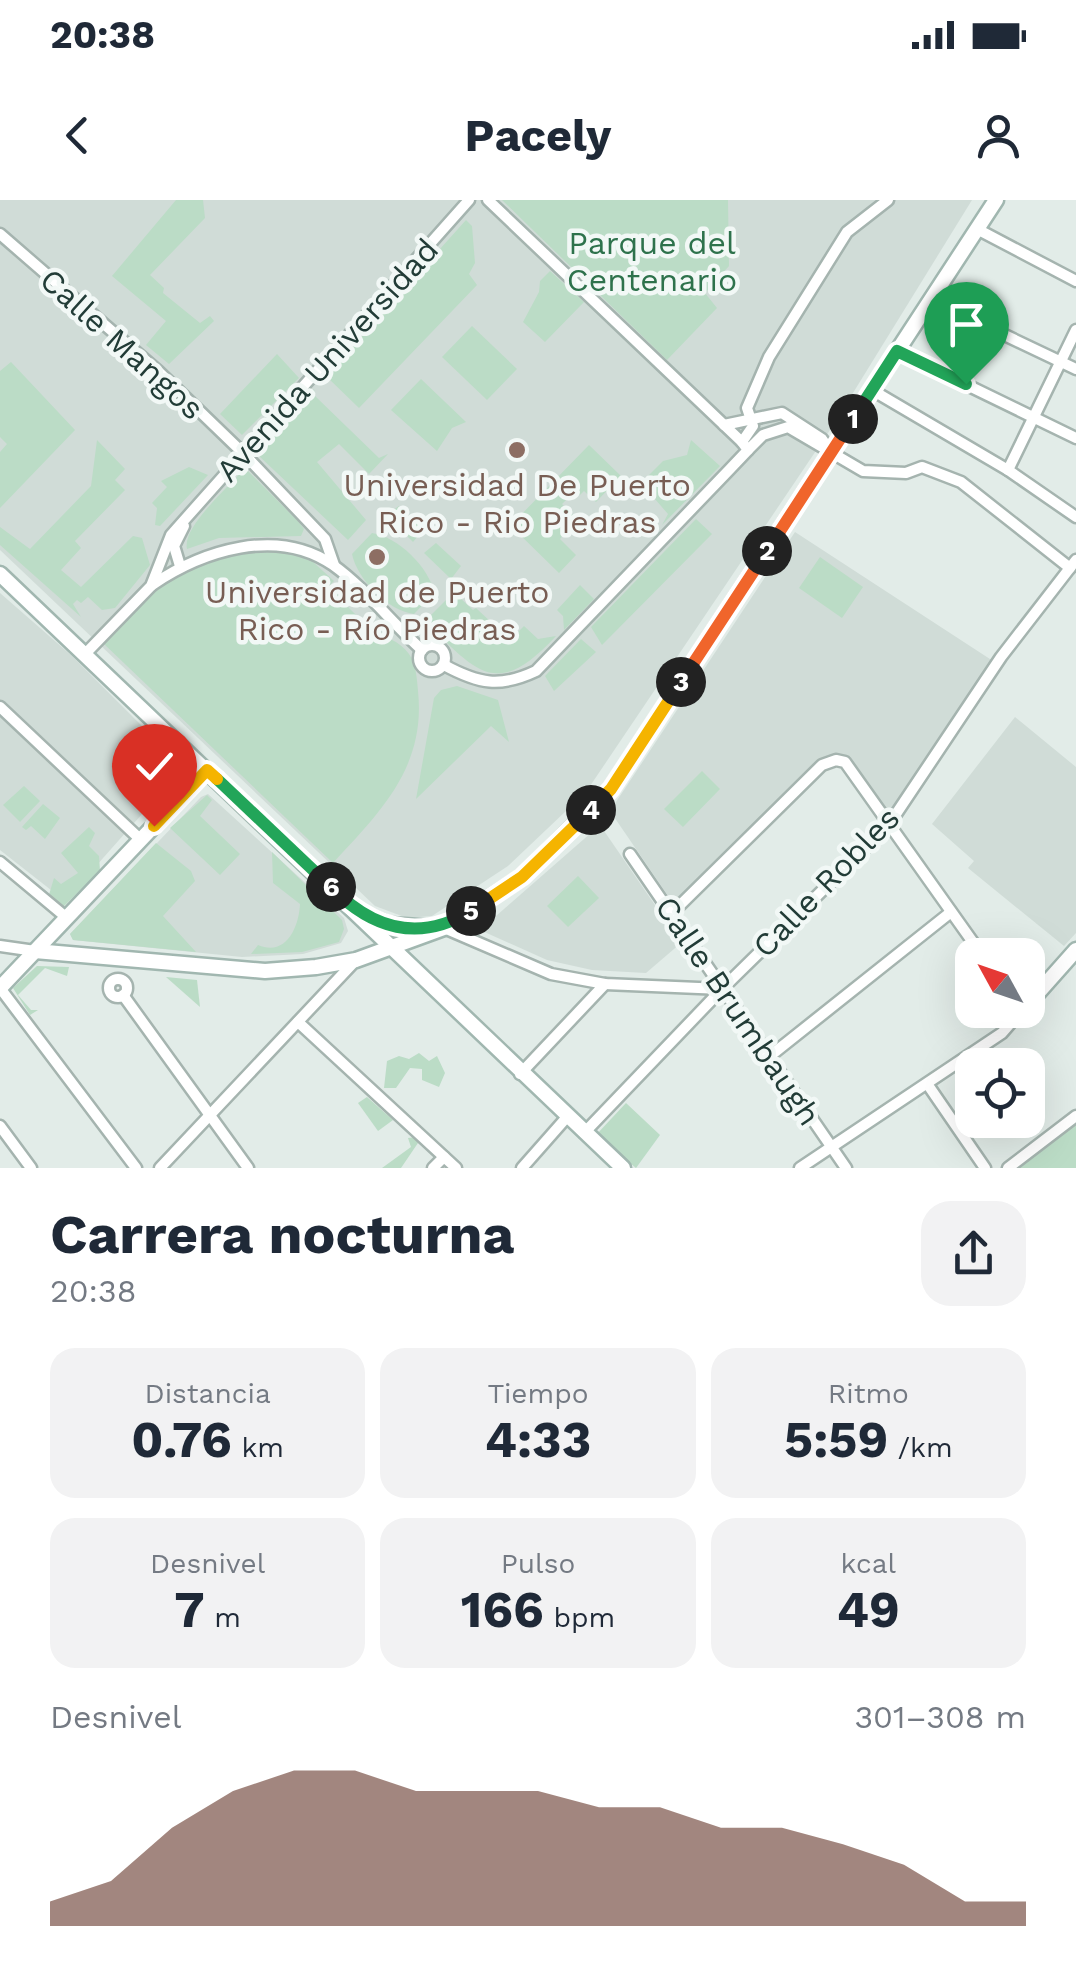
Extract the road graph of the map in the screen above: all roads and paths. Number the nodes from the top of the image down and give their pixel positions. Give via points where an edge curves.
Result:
1 (469, 200) edge
2 (488, 200) edge
3 (888, 200) edge
4 (996, 200) edge
5 (977, 229) junction
6 (0, 234) edge
7 (1076, 281) edge
8 (931, 300) junction
9 (1076, 330) edge
10 (897, 351) junction
11 (1060, 361) junction
12 (1076, 369) edge
13 (872, 390) junction
14 (750, 418) junction
15 (1034, 418) junction
16 (724, 426) junction
17 (1076, 438) edge
18 (745, 446) junction
19 (831, 453) junction
20 (244, 454) junction
21 (1008, 470) junction
22 (1076, 518) edge
23 (186, 520) junction
24 (1073, 564) edge
25 (180, 566) junction
26 (334, 566) junction
27 (0, 574) edge
28 (151, 586) junction
29 (422, 650) junction
30 (86, 652) junction
31 (444, 665) junction
32 (0, 707) edge
33 (207, 770) junction
34 (888, 826) junction
35 (141, 840) junction
36 (630, 854) dead end
37 (0, 862) edge
38 (355, 911) junction
39 (952, 912) junction
40 (672, 913) junction
41 (67, 918) junction
42 (444, 928) junction
43 (970, 938) edge
44 (0, 946) edge
45 (392, 948) junction
46 (35, 950) junction
47 (1076, 950) edge
48 (356, 960) junction
49 (605, 984) junction
50 (1045, 985) edge
51 (0, 988) edge
52 (722, 989) junction
53 (123, 996) dead end
54 (298, 1022) junction
55 (1006, 1028) edge
56 (770, 1056) junction
57 (520, 1074) junction
58 (928, 1085) junction
59 (210, 1115) junction
60 (1076, 1116) edge
61 (568, 1117) junction
62 (0, 1126) edge
63 (584, 1133) junction
64 (832, 1147) junction
65 (444, 1157) junction
66 (31, 1168) edge
67 (136, 1168) edge
68 (160, 1168) edge
69 (248, 1168) edge
70 (433, 1168) edge
71 (456, 1168) edge
72 (522, 1168) edge
73 (623, 1168) edge
74 (800, 1168) edge
75 (846, 1168) edge
76 (985, 1168) edge
77 (1008, 1168) edge

1 - 20 street, Avenida Universidad
2 - 16 street
3 - 14 street via 847,232 806,295 768,357 747,408
4 - 5 street
5 - 7 street
5 - 8 street
6 - 20 street, Calle Mangos
8 - 10 street
8 - 11 street
9 - 11 street
10 - 13 street
10 - 15 street
11 - 12 street
11 - 15 street
13 - 19 street
13 - 21 street
14 - 16 street
14 - 18 street via 754,426
14 - 19 street via 782,412
15 - 17 street
15 - 21 street
16 - 18 street
18 - 19 street via 788,427
18 - 31 street via 536,670 490,684
19 - 24 street via 863,471 922,467 961,482
19 - 42 street via 611,789 522,877
20 - 23 street, Avenida Universidad
20 - 26 street, Calle Mangos via 326,538
21 - 22 street
23 - 25 street via 174,546
23 - 28 street, Avenida Universidad via 164,543
24 - 34 street, Calle Robles
25 - 26 street via 228,548 276,546 310,552
25 - 28 street
26 - 29 street
27 - 30 street
28 - 30 street, Avenida Universidad
29 - 31 street via 439,646
29 - 31 street via 419,662 426,670
30 - 33 street
32 - 35 street
33 - 35 street
33 - 38 street
34 - 39 street
34 - 40 street via 845,762 822,765
34 - 52 street, Calle Robles
35 - 41 street
36 - 40 street, Calle Brumbaugh
37 - 41 street
38 - 42 street via 399,927
38 - 45 street
39 - 43 street
39 - 56 street
40 - 52 street, Calle Brumbaugh
41 - 46 street
42 - 45 street
42 - 49 street via 538,969
44 - 46 street
45 - 48 street
45 - 57 street
46 - 48 street via 265,971
46 - 51 street
47 - 50 street
48 - 54 street
49 - 52 street
49 - 57 street
51 - 67 street
52 - 56 street, Calle Brumbaugh
52 - 63 street, Calle Robles
53 - 59 street
54 - 59 street
54 - 65 street
55 - 58 street
56 - 64 street, Calle Brumbaugh
57 - 61 street
58 - 64 street
58 - 76 street
59 - 68 street
59 - 69 street
60 - 77 street
61 - 63 street
61 - 72 street
62 - 66 street
63 - 73 street
64 - 74 street
64 - 75 street, Calle Brumbaugh
65 - 70 street
65 - 71 street

